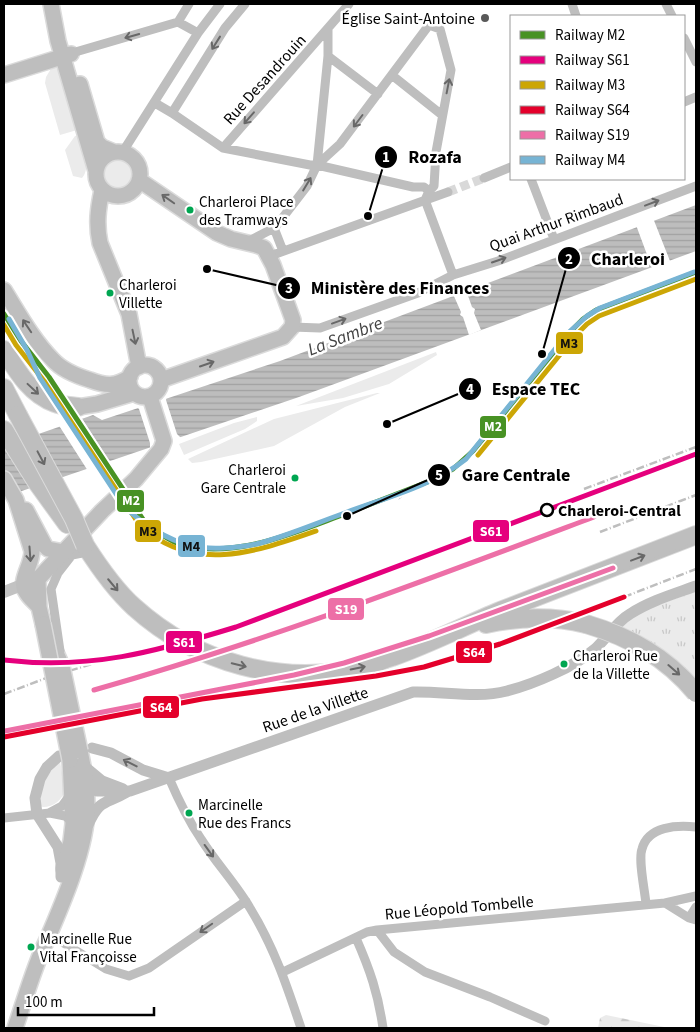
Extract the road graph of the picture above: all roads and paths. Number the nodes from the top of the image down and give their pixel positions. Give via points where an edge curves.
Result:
1 (52, 4) edge
2 (189, 4) edge
3 (220, 4) edge
4 (245, 4) edge
5 (349, 4) edge
6 (178, 22) junction
7 (328, 29) junction
8 (198, 32) junction
9 (685, 40) edge
10 (67, 55) junction
11 (328, 56) junction
12 (696, 62) edge
13 (4, 75) edge
14 (393, 76) junction
15 (378, 94) junction
16 (154, 103) junction
17 (172, 113) junction
18 (442, 115) junction
19 (223, 148) junction
20 (118, 153) junction
21 (318, 165) junction
22 (510, 167) edge
23 (96, 171) junction
24 (484, 178) tunnel mouth
25 (139, 180) junction
26 (530, 180) edge
27 (696, 186) edge
28 (102, 190) junction
29 (448, 192) tunnel mouth
30 (427, 196) junction
31 (274, 228) junction
32 (554, 239) junction
33 (245, 243) junction
34 (276, 254) junction
35 (453, 275) junction
36 (4, 290) edge
37 (288, 332) junction
38 (4, 350) edge
39 (134, 372) junction
40 (161, 380) junction
41 (4, 388) edge
42 (134, 393) junction
43 (150, 398) junction
44 (78, 407) joint
45 (4, 430) edge
46 (4, 479) edge
47 (26, 520) junction
48 (696, 535) edge
49 (83, 549) junction
50 (64, 552) junction
51 (38, 579) junction
52 (22, 585) junction
53 (696, 586) edge
54 (4, 592) edge
55 (46, 604) junction
56 (43, 624) junction
57 (447, 635) junction
58 (62, 666) junction
59 (696, 692) edge
60 (92, 748) dead end
61 (78, 774) junction
62 (169, 778) junction
63 (130, 791) junction
64 (35, 798) junction
65 (50, 813) junction
66 (37, 814) junction
67 (21, 816) junction
68 (4, 818) edge
69 (73, 822) junction
70 (44, 825) junction
71 (696, 827) edge
72 (84, 833) junction
73 (61, 878) junction
74 (696, 896) edge
75 (246, 901) junction
76 (665, 903) junction
77 (646, 904) junction
78 (696, 907) edge
79 (693, 919) edge
80 (377, 930) junction
81 (49, 936) junction
82 (356, 938) junction
83 (283, 972) junction
84 (545, 1021) dead end
85 (15, 1028) edge
86 (301, 1028) edge
87 (383, 1028) edge

1 - 10 main road
2 - 6 street
3 - 8 street
4 -> 17 street via 225,28
5 - 7 street, Rue Desandrouin
6 - 8 street
6 -> 10 street
7 - 11 street
7 -> 19 street, Rue Desandrouin
8 - 16 street
9 - 12 street
10 - 13 main road
10 - 20 main road via 87,103 98,142
10 - 23 main road
11 - 15 street
11 - 21 street
14 - 15 street
14 - 18 street
18 -> 14 street via 450,70 440,29 429,25
15 -> 21 street via 340,144
16 - 17 street
16 - 20 street
17 - 19 street
18 - 30 street via 434,186
19 - 21 street
20 - 23 main road via 102,159
20 - 25 main road via 136,162
21 - 30 street via 424,188
31 -> 21 street
22 - 24 street
23 - 28 main road
25 - 28 main road via 126,195 114,196
33 -> 25 main road via 217,232
26 - 32 street
32 -> 27 street, Quai Arthur Rimbaud
28 -> 39 main road via 98,231 129,314
29 - 30 street
30 - 34 street
30 - 35 street
31 - 33 street
31 - 34 street
35 -> 32 street, Quai Arthur Rimbaud
33 - 34 main road
34 - 37 main road via 294,320
37 -> 35 street, Quai Arthur Rimbaud via 320,328 418,293
39 -> 36 main road via 112,385 99,384 66,369 53,360
40 -> 37 main road
38 -> 44 highway via 21,376 37,392 56,404
39 - 40 main road via 144,366 154,368
39 - 42 main road via 129,386
40 - 43 main road via 157,392
41 -> 49 highway, bridge via 74,519
42 - 43 main road
42 - 44 main road
43 - 50 main road via 164,440 161,449
45 - 49 highway
46 - 47 main road
47 - 50 main road via 48,549
47 -> 52 main road via 32,560
57 -> 48 highway via 500,611
49 - 55 street via 72,555 58,573
49 -> 57 highway via 122,595 152,622 180,641 238,665 280,673 339,672 365,667
50 - 51 main road
51 - 52 main road
51 - 55 main road
52 - 54 main road
52 - 55 main road via 26,593
53 - 62 street, Rue de la Villette via 628,615 593,650 544,678 506,692 474,696 412,692
55 - 56 main road
55 - 58 street
56 - 58 main road, bridge
56 - 61 main road, bridge
57 -> 59 highway, bridge via 488,624 526,619 571,620 615,634 649,650 682,676
58 - 61 main road, bridge
62 -> 60 street
61 - 63 street, Rue de la Villette via 97,791
61 - 64 street via 46,767
61 - 65 street via 62,806
61 - 69 main road
61 - 72 main road via 87,807
62 - 63 street, Rue de la Villette
62 -> 75 street via 200,839
63 - 72 street, Rue de la Villette via 117,799 103,802
64 - 66 street
64 - 67 street
65 - 66 street
65 - 69 street via 65,816
65 - 70 street via 45,816
66 - 67 street
66 - 70 street
67 - 68 street
69 - 72 street
69 - 73 main road
70 - 73 street via 58,847
71 - 77 street via 666,828 653,834 642,847
72 - 81 main road
73 - 81 main road via 48,919
74 - 76 street, Rue Léopold Tombelle
75 -> 81 street via 148,968 129,976 106,970
75 - 83 street
76 - 77 street, Rue Léopold Tombelle
76 - 79 street
77 - 80 street, Rue Léopold Tombelle
78 - 79 street
80 - 82 street, Rue Léopold Tombelle
80 - 84 street via 394,952 425,972
81 - 85 main road
82 - 83 street, Rue Léopold Tombelle
82 - 87 street via 371,971
83 - 86 street

